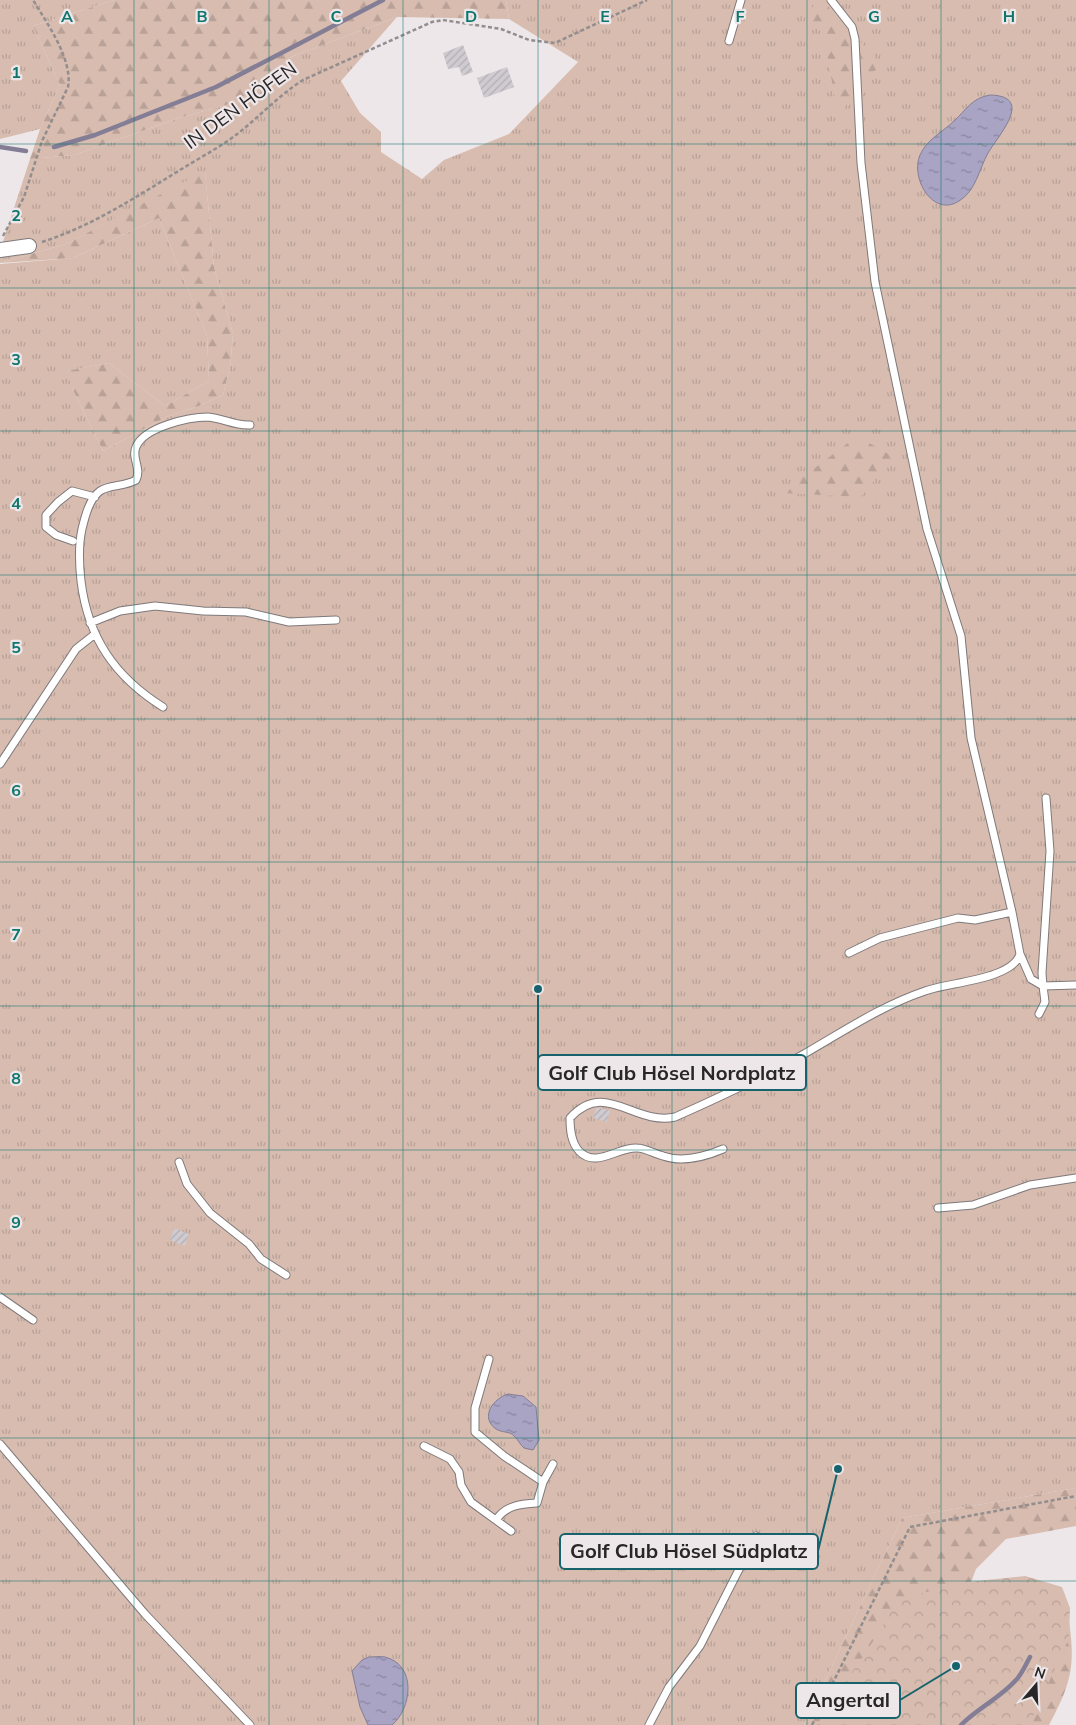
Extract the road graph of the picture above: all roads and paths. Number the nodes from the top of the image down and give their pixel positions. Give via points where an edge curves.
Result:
1 (33, 0) edge
2 (647, 0) edge
3 (741, 0) edge
4 (831, 0) edge
5 (729, 41) dead end
6 (0, 242) edge
7 (29, 246) joint
8 (0, 250) edge
9 (250, 425) dead end
10 (95, 497) junction
11 (72, 541) dead end
12 (336, 620) dead end
13 (90, 622) junction
14 (95, 634) junction
15 (163, 707) dead end
16 (0, 764) edge
17 (1046, 798) dead end
18 (1012, 912) junction
19 (849, 953) dead end
20 (1020, 954) junction
21 (1076, 985) edge
22 (1043, 986) junction
23 (1039, 1014) dead end
24 (723, 1149) dead end
25 (179, 1162) dead end
26 (1076, 1178) edge
27 (938, 1208) dead end
28 (286, 1275) dead end
29 (0, 1297) edge
30 (33, 1320) dead end
31 (489, 1360) dead end
32 (0, 1444) edge
33 (424, 1446) dead end
34 (552, 1464) dead end
35 (543, 1482) junction
36 (1076, 1496) edge
37 (496, 1520) junction
38 (510, 1531) dead end
39 (756, 1536) dead end
40 (250, 1725) edge
41 (649, 1725) edge
42 (812, 1725) edge

1 - 6 path via 57,42 70,78 42,140 24,197
2 - 7 path, IN DEN HÖFEN via 555,44 529,40 501,29 443,20 432,22 303,80 230,139 123,206 69,234
3 - 5 lane
4 - 18 lane via 852,27 855,39 861,163 875,282 927,529 961,636 971,738
7 - 8 street
9 - 10 lane via 209,418 164,426 144,437 135,448 139,470 136,480 106,488
10 - 11 lane via 72,491 46,516 46,527 56,536
10 - 13 lane via 84,522 79,558
12 - 13 lane via 289,622 246,612 155,606 120,611
13 - 14 lane
14 - 15 lane via 119,670
14 - 16 lane via 76,649
17 - 22 lane via 1050,852
18 - 19 lane via 975,920 958,918 880,938
18 - 20 lane
20 - 22 lane via 1031,979
20 - 24 lane via 1014,966 1002,972 938,986 893,1003 788,1063 674,1117 657,1119 599,1101 582,1106 570,1118 571,1134 577,1148 594,1159 638,1148 671,1159 704,1157
21 - 22 lane
22 - 23 lane via 1045,1002
25 - 28 lane via 187,1184 210,1213 244,1240 260,1259
26 - 27 lane via 1030,1185 973,1205
29 - 30 lane
31 - 35 lane via 474,1408 475,1432
32 - 40 lane via 145,1614
33 - 37 lane via 450,1459 472,1502
34 - 35 lane
35 - 37 lane via 537,1503 518,1504 502,1511
36 - 42 path via 910,1527
37 - 38 lane
39 - 41 lane via 700,1646 669,1687

